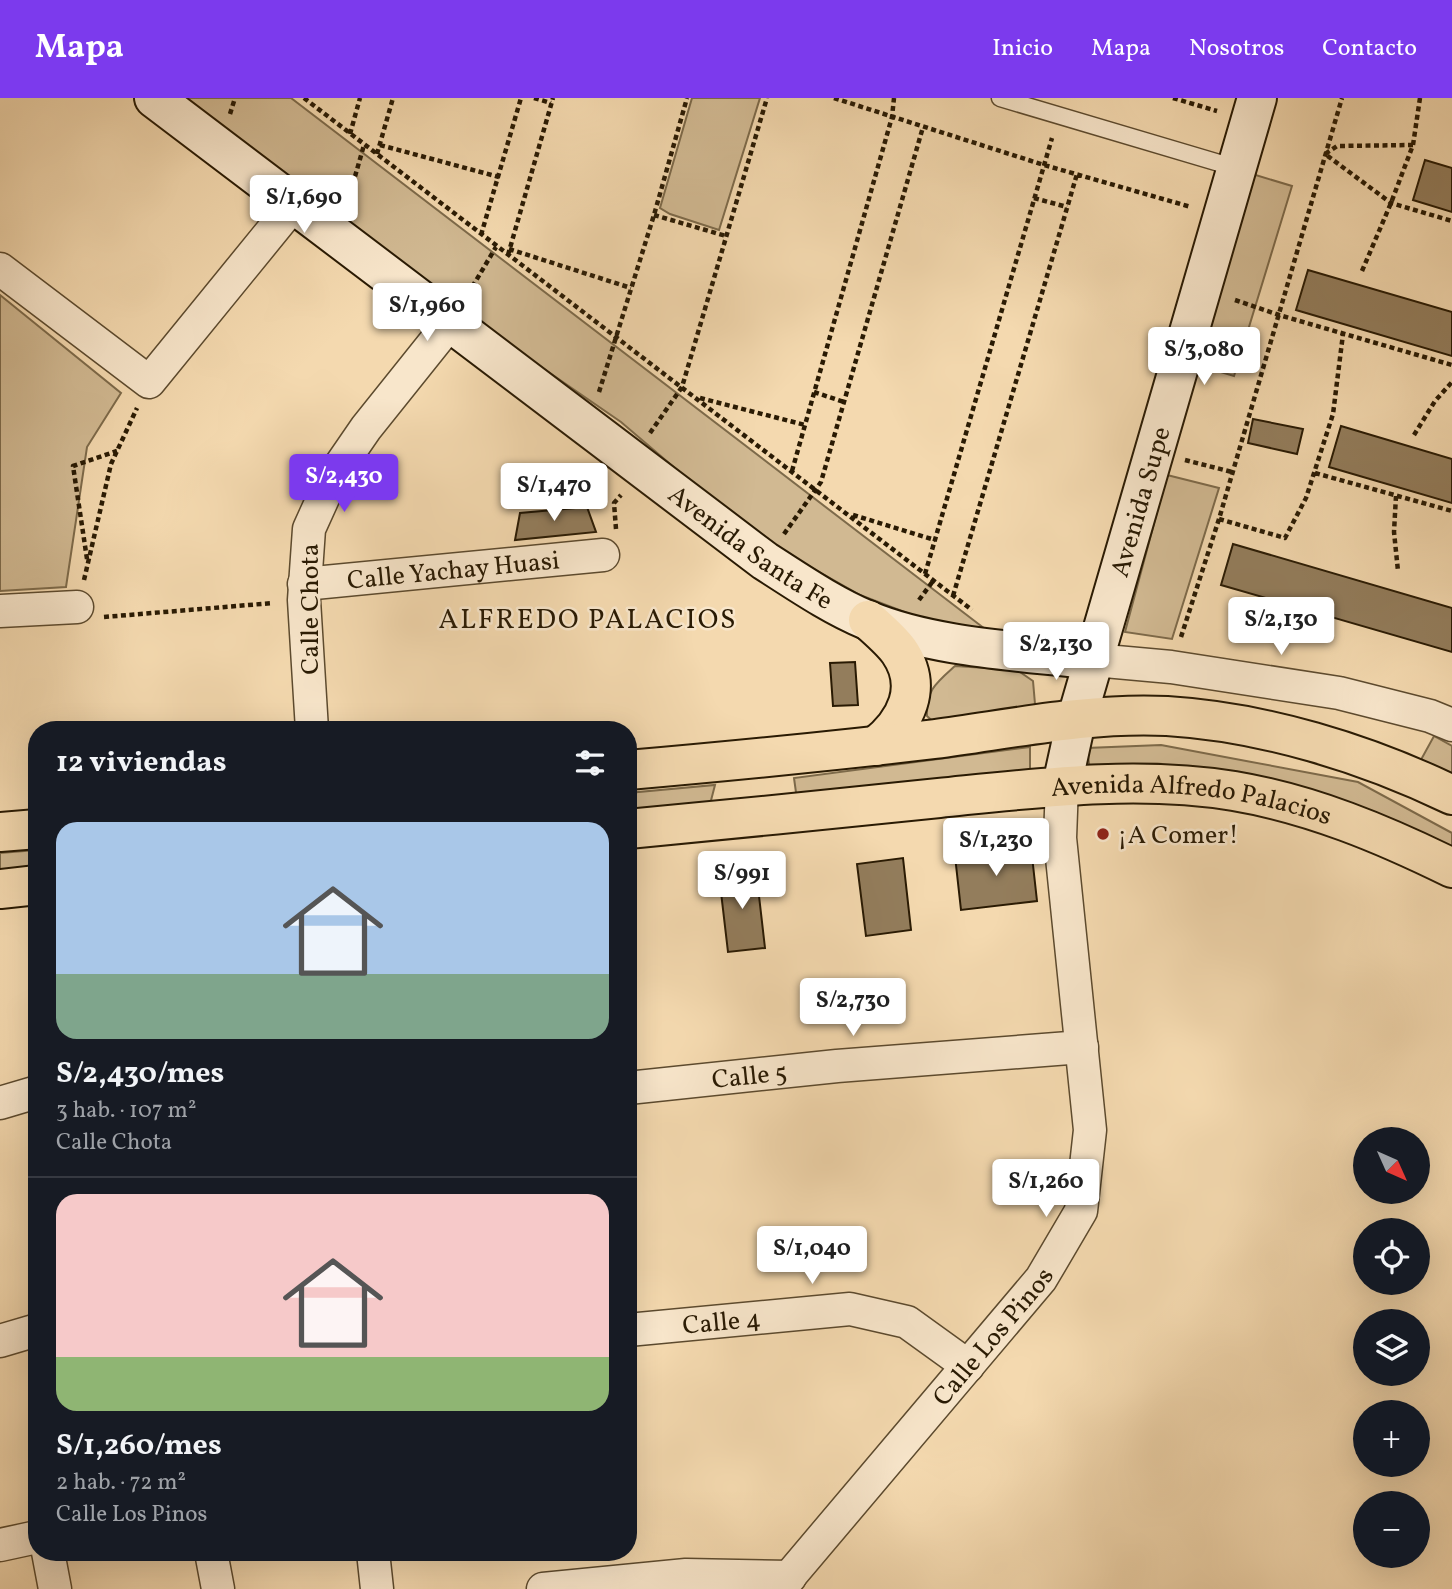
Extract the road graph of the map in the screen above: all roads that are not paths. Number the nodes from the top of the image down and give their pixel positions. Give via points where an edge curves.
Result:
1 (154, 98) edge
2 (1000, 98) edge
3 (1257, 98) edge
4 (1237, 168) junction
5 (294, 204) junction
6 (0, 269) edge
7 (450, 323) junction
8 (603, 555) road end
9 (304, 592) junction
10 (77, 607) road end
11 (0, 611) edge
12 (868, 621) junction
13 (1094, 660) junction
14 (311, 721) edge
15 (1076, 721) junction
16 (1452, 725) edge
17 (876, 746) junction
18 (753, 759) junction
19 (637, 769) edge
20 (1062, 785) junction
21 (1452, 795) edge
22 (756, 817) junction
23 (637, 828) edge
24 (28, 829) edge
25 (0, 832) edge
26 (1452, 868) edge
27 (28, 887) edge
28 (0, 889) edge
29 (1082, 1047) junction
30 (637, 1087) edge
31 (28, 1095) edge
32 (0, 1103) edge
33 (637, 1329) edge
34 (28, 1333) edge
35 (0, 1341) edge
36 (968, 1366) junction
37 (28, 1539) edge
38 (0, 1545) edge
39 (50, 1561) edge
40 (213, 1561) edge
41 (374, 1561) edge
42 (784, 1583) edge
43 (55, 1589) edge
44 (218, 1589) edge
45 (377, 1589) edge
46 (543, 1589) edge

1 - 5 street, Avenida Santa Fe
2 - 4 lane
3 - 4 street, Avenida Supe
4 - 13 street, Avenida Supe
5 - 6 street via 149,382
5 - 7 street, Avenida Santa Fe
7 - 9 street, Calle Chota via 333,476 309,529
7 - 12 street, Avenida Santa Fe via 765,561
8 - 9 street, Calle Yachay Huasi
9 - 14 street, Calle Chota
10 - 11 street
12 - 13 street, Avenida Santa Fe via 953,643
12 - 17 main road via 900,652 910,693 905,714
13 - 15 street, Avenida Supe
13 - 16 street via 1339,693
15 - 17 main road
15 - 20 street, Avenida Supe
15 - 21 main road via 1168,716 1230,724 1361,758
17 - 18 main road
18 - 19 main road
18 - 22 main road
20 - 22 main road, Avenida Alfredo Palacios
20 - 26 main road, Avenida Alfredo Palacios via 1170,784 1280,800 1401,843
20 - 29 street, Calle Los Pinos via 1060,838
22 - 23 main road, Avenida Alfredo Palacios
24 - 25 main road
27 - 28 main road
29 - 30 street, Calle 5
29 - 36 street, Calle Los Pinos via 1090,1130 1081,1211 1041,1279
31 - 32 street
33 - 36 street, Calle 4 via 850,1309 907,1322
34 - 35 street
36 - 42 street, Calle Los Pinos
37 - 38 street
39 - 43 street
40 - 44 street
41 - 45 street
42 - 46 street via 685,1575

